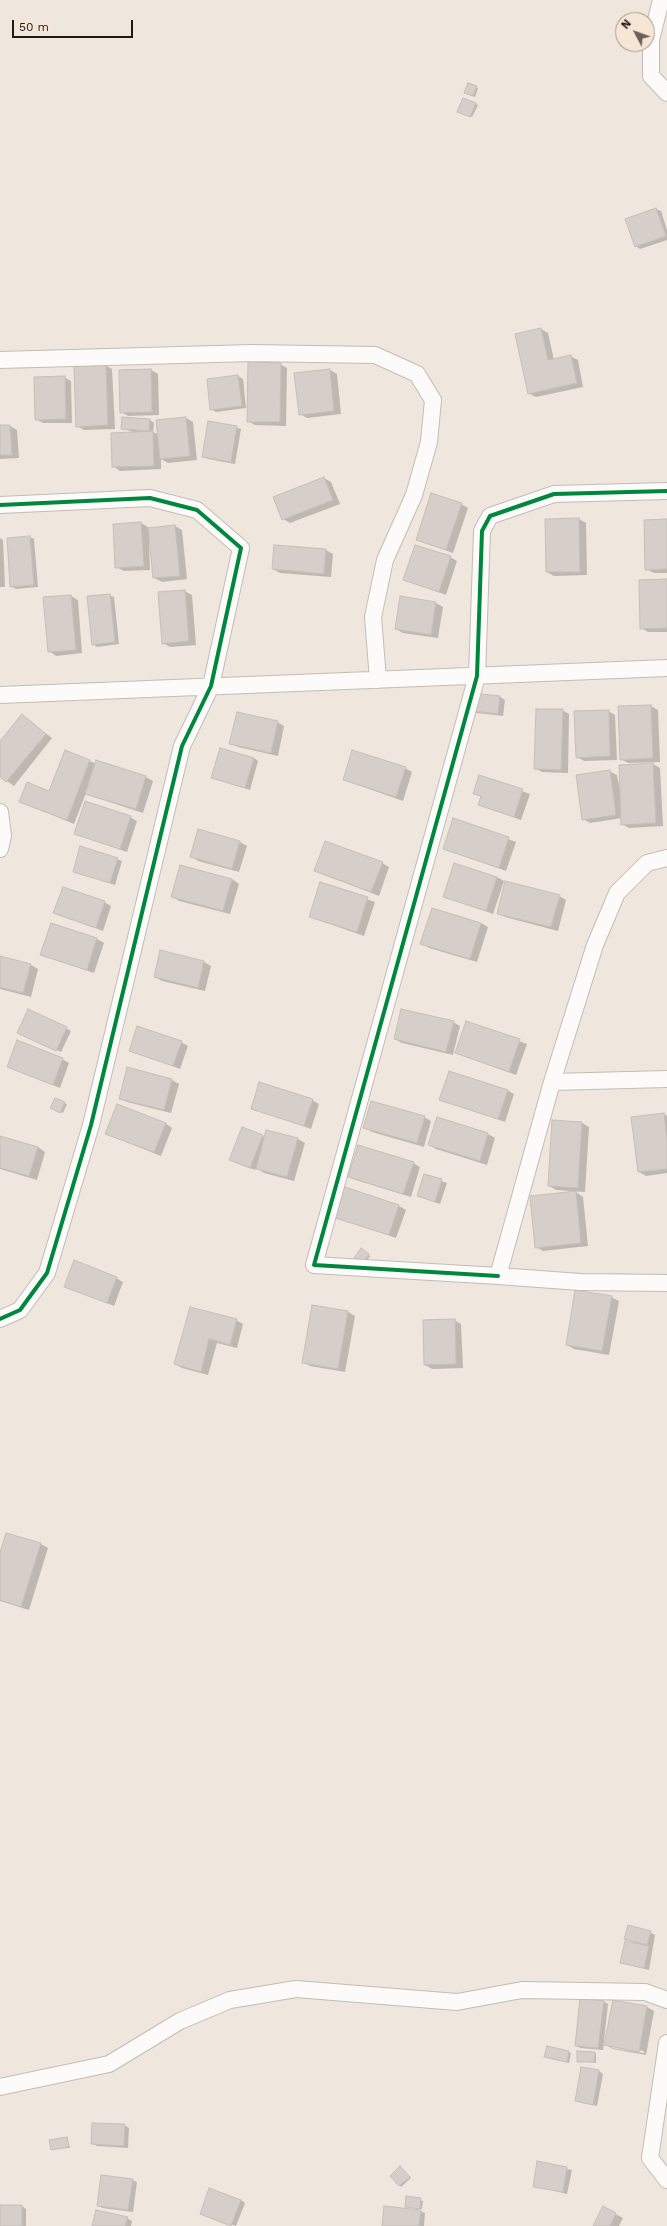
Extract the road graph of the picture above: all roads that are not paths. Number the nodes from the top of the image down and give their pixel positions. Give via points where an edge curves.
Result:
1 (661, 0) edge
2 (667, 93) edge
3 (0, 360) edge
4 (667, 491) edge
5 (0, 505) edge
6 (667, 668) edge
7 (477, 676) junction
8 (378, 680) junction
9 (211, 686) junction
10 (0, 695) edge
11 (0, 812) edge
12 (0, 850) edge
13 (667, 858) edge
14 (667, 1079) edge
15 (552, 1082) junction
16 (498, 1276) junction
17 (667, 1283) edge
18 (0, 1319) edge
19 (667, 2000) edge
20 (667, 2043) edge
21 (0, 2087) edge
22 (667, 2180) edge

1 - 2 street via 651,40 652,76
3 - 8 street via 252,353 375,355 417,374 433,400 429,442 414,495 385,560 374,617
4 - 7 street via 554,494 490,516 482,531
5 - 9 street via 150,498 197,510 241,548
6 - 7 street
7 - 8 street
7 - 16 street via 314,1265
8 - 9 street
9 - 10 street
9 - 18 street via 182,746 91,1124 47,1273 20,1310
11 - 12 street via 3,836
13 - 15 street via 647,863 617,893 595,945
14 - 15 street
15 - 16 street
16 - 17 street via 580,1282
19 - 21 street via 645,1992 522,1990 457,2002 296,1989 230,2000 180,2021 109,2064
20 - 22 street via 650,2158

